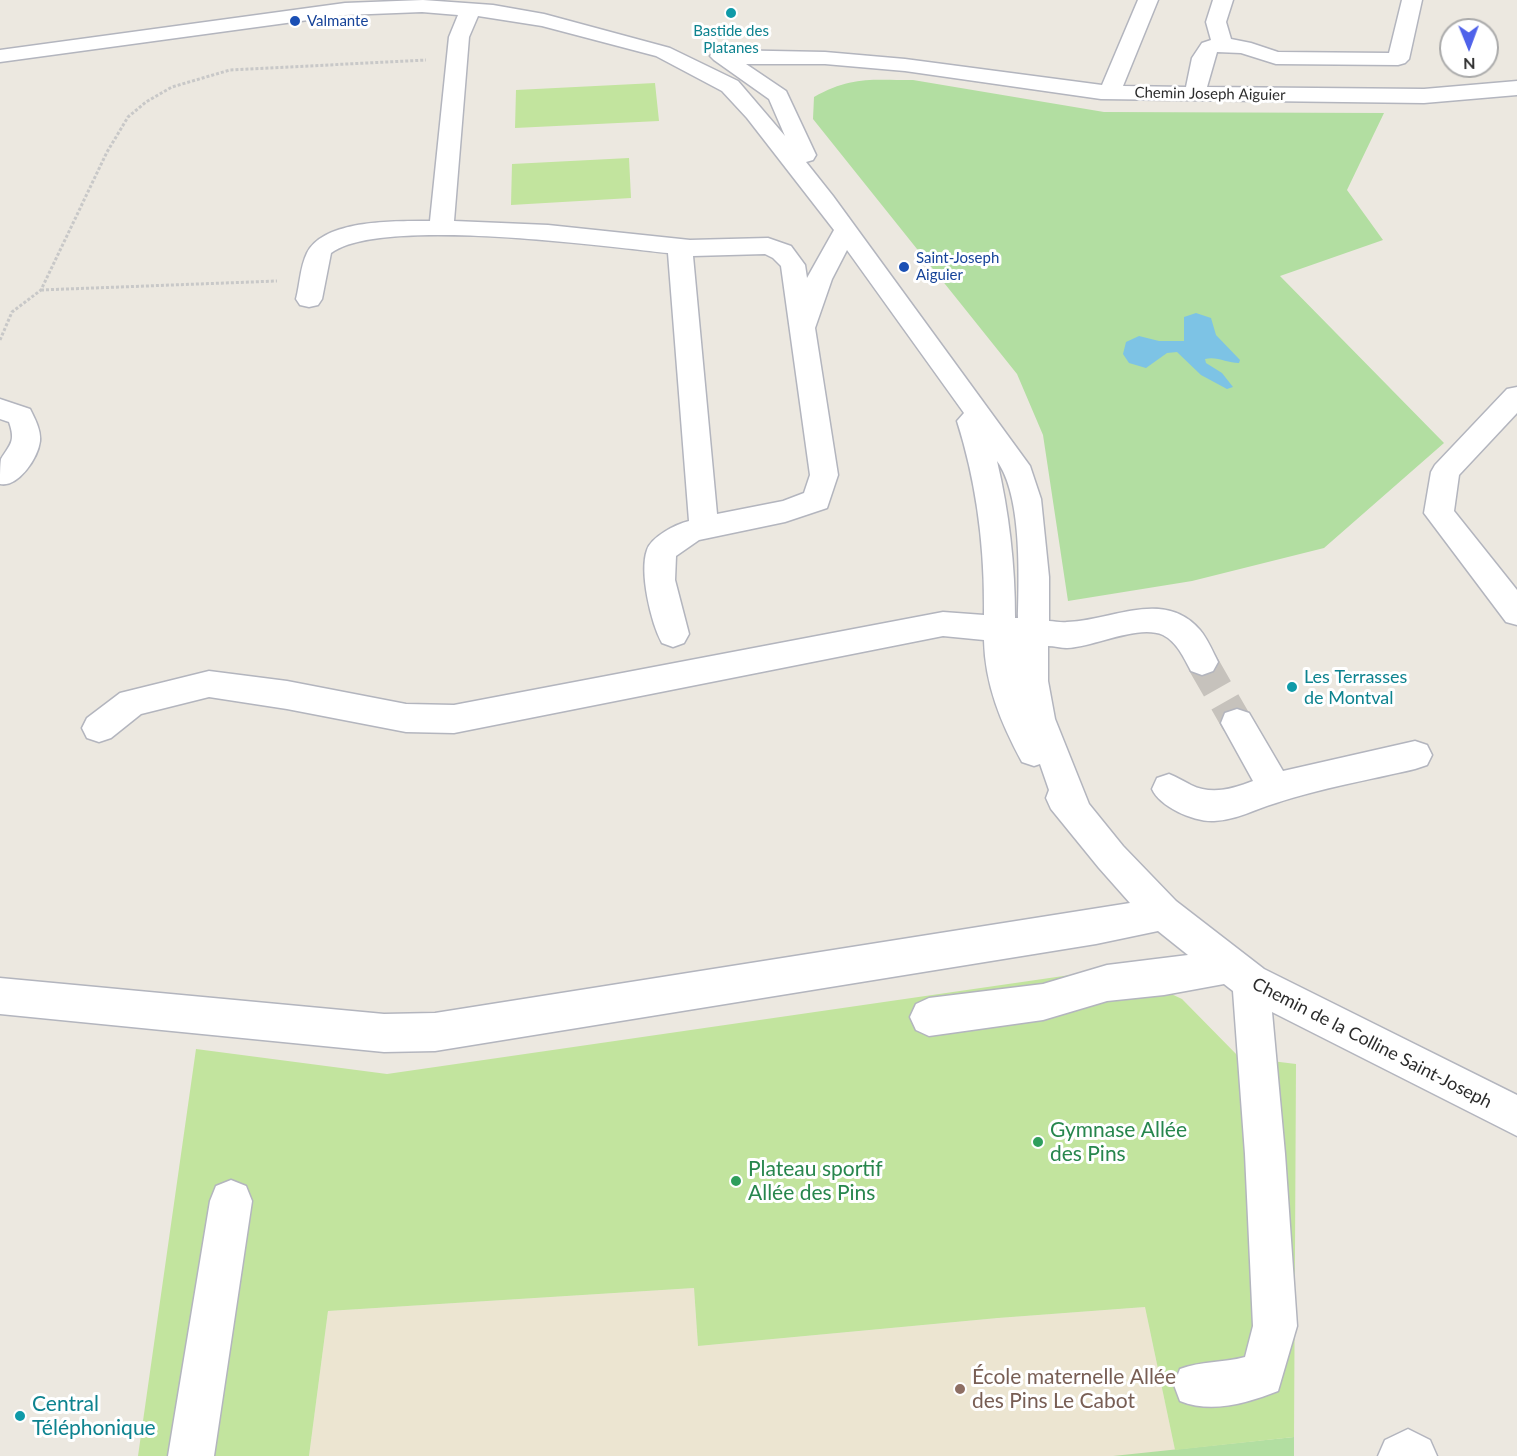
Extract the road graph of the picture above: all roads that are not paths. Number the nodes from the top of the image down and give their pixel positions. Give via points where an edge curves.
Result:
1 (288, 0) edge
2 (1148, 0) edge
3 (1223, 0) edge
4 (1412, 0) edge
5 (526, 1) edge
6 (342, 3) edge
7 (468, 4) edge
8 (256, 17) junction
9 (223, 25) junction
10 (1224, 45) junction
11 (0, 56) edge
12 (725, 57) junction
13 (1398, 58) junction
14 (905, 65) junction
15 (794, 86) junction
16 (1517, 88) edge
17 (734, 89) junction
18 (1110, 92) junction
19 (1195, 94) junction
20 (1424, 96) junction
21 (825, 201) junction
22 (441, 228) junction
23 (846, 230) junction
24 (680, 247) junction
25 (311, 289) road end
26 (802, 328) junction
27 (960, 391) junction
28 (1517, 396) edge
29 (0, 409) edge
30 (4, 475) dead end
31 (704, 529) junction
32 (1517, 613) edge
33 (1000, 628) junction
34 (1034, 631) junction
35 (673, 634) dead end
36 (1202, 662) tunnel mouth
37 (1237, 723) tunnel mouth
38 (99, 728) dead end
39 (1415, 755) dead end
40 (1275, 788) junction
41 (1169, 789) dead end
42 (1076, 815) junction
43 (1163, 913) junction
44 (1240, 974) junction
45 (0, 996) edge
46 (929, 1017) dead end
47 (1517, 1116) edge
48 (231, 1201) dead end
49 (1196, 1385) dead end
50 (191, 1456) edge
51 (1401, 1456) edge
52 (1414, 1456) edge

1 - 8 street
2 - 18 street
3 - 10 street via 1215,18 1217,35
4 - 13 street
5 - 12 street, Chemin de la Colline Saint-Joseph
6 - 7 street, Chemin de la Colline Saint-Joseph via 440,7
6 - 8 street, Chemin de la Colline Saint-Joseph
6 - 9 street, Chemin de la Colline Saint-Joseph
7 - 17 street, Chemin de la Colline Saint-Joseph via 663,52
7 - 22 street via 459,37
8 - 9 street, Chemin de la Colline Saint-Joseph
9 - 11 street, Chemin de la Colline Saint-Joseph
10 - 13 street via 1276,58
10 - 19 street via 1209,47
12 - 14 street, Chemin Joseph Aiguier via 825,58
12 - 15 street, Chemin de la Colline Saint-Joseph
12 - 17 street
13 - 20 street
14 - 15 street, Chemin Joseph Aiguier via 828,70
14 - 18 street, Chemin Joseph Aiguier
15 - 17 street, Chemin Joseph Aiguier
15 - 21 street, Chemin de la Colline Saint-Joseph
16 - 20 street, Chemin Joseph Aiguier
17 - 21 street, Chemin de la Colline Saint-Joseph
18 - 19 street, Chemin Joseph Aiguier
19 - 20 street, Chemin Joseph Aiguier
21 - 23 street, Chemin de la Colline Saint-Joseph
22 - 24 street via 548,233
22 - 25 street via 342,237 323,247
23 - 26 street via 819,279
23 - 27 street, Chemin de la Colline Saint-Joseph
24 - 26 street via 768,246 782,252 793,266
24 - 31 street
26 - 31 street via 824,475 817,500
27 - 33 street, Chemin de la Colline Saint-Joseph via 984,457 992,500
27 - 34 street, Chemin de la Colline Saint-Joseph via 1016,466 1027,499
28 - 32 street via 1446,472 1439,513
29 - 30 street via 20,416 27,430 27,442 20,457
31 - 35 street via 691,531 661,551 660,580
33 - 34 street
33 - 38 street via 943,624 453,719 406,718 209,684 132,704
33 - 42 street, Chemin de la Colline Saint-Joseph via 1005,683 1018,725 1052,784
34 - 36 street via 1068,634 1156,621 1174,626 1189,639
34 - 42 street, Chemin de la Colline Saint-Joseph via 1032,681 1039,719
37 - 40 street
39 - 40 street
40 - 41 street via 1238,802 1212,806 1183,798
42 - 43 street, Chemin de la Colline Saint-Joseph
43 - 44 street, Chemin de la Colline Saint-Joseph
43 - 45 street via 1096,927 435,1032 384,1033
44 - 46 street via 1107,982 1043,1002
44 - 47 street, Chemin de la Colline Saint-Joseph
44 - 49 street via 1265,1154 1275,1326 1262,1374 1228,1384
48 - 50 street
51 - 52 street via 1408,1452

